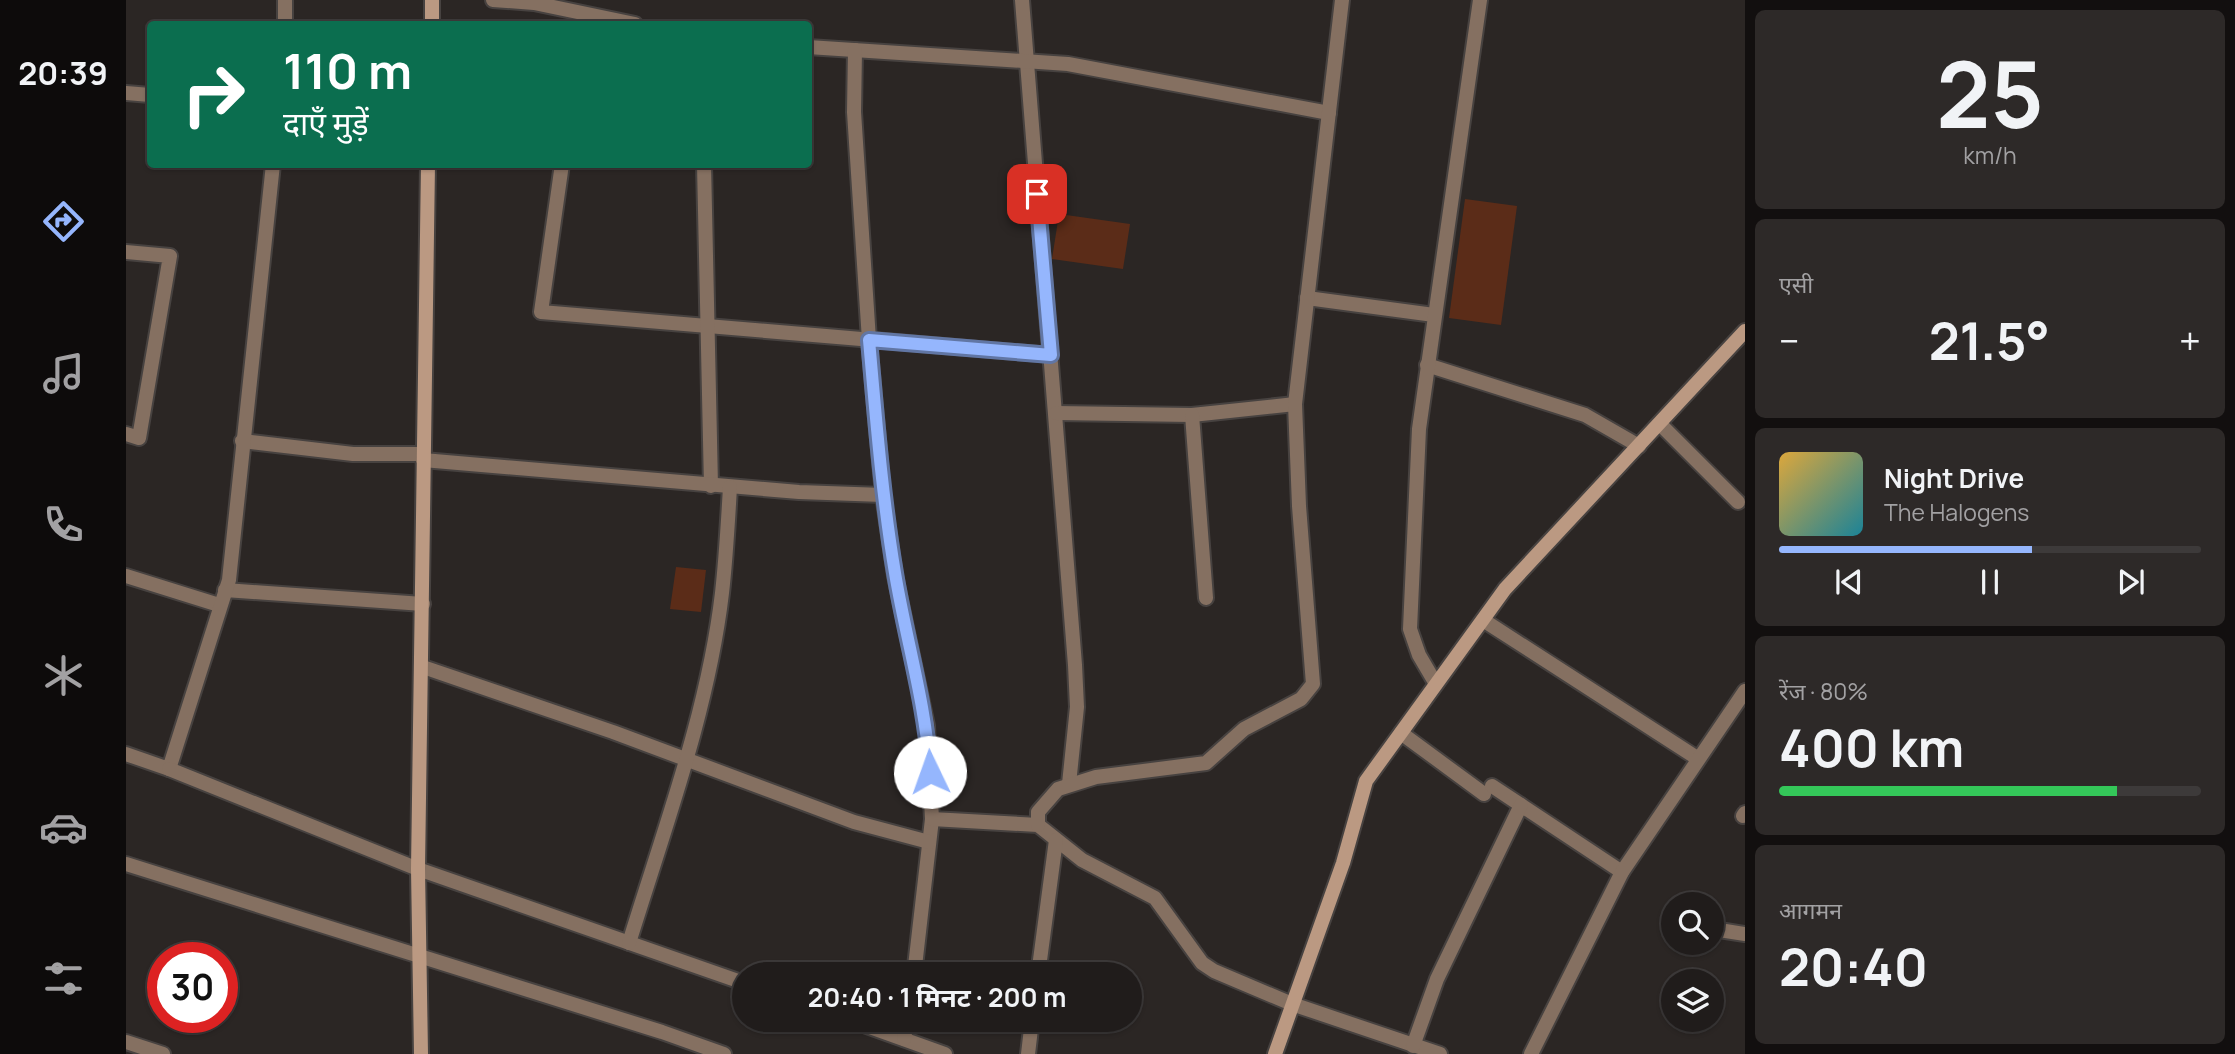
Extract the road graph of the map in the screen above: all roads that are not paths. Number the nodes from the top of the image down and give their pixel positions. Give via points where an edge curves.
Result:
1 (285, 0) edge
2 (432, 0) edge
3 (493, 0) edge
4 (1022, 0) edge
5 (1342, 0) edge
6 (1480, 0) edge
7 (583, 19) edge
8 (285, 21) edge
9 (432, 21) edge
10 (604, 21) edge
11 (812, 47) edge
12 (855, 50) junction
13 (1027, 61) junction
14 (126, 93) edge
15 (147, 95) edge
16 (1329, 113) junction
17 (273, 168) edge
18 (428, 168) edge
19 (561, 168) edge
20 (704, 168) edge
21 (126, 252) edge
22 (1307, 298) junction
23 (1434, 315) junction
24 (708, 326) junction
25 (1745, 331) edge
26 (869, 340) junction
27 (1051, 355) junction
28 (1427, 365) junction
29 (1295, 404) junction
30 (1056, 414) junction
31 (1192, 415) junction
32 (1660, 424) junction
33 (126, 434) edge
34 (242, 441) junction
35 (1639, 446) junction
36 (423, 457) junction
37 (711, 486) junction
38 (730, 487) junction
39 (883, 495) junction
40 (1738, 502) dead end
41 (126, 576) edge
42 (225, 590) junction
43 (1206, 598) dead end
44 (423, 604) junction
45 (219, 605) junction
46 (1483, 620) junction
47 (423, 667) junction
48 (1436, 684) junction
49 (1745, 691) edge
50 (1401, 733) junction
51 (126, 754) edge
52 (1697, 758) junction
53 (685, 759) junction
54 (169, 769) junction
55 (1069, 784) junction
56 (1521, 805) junction
57 (932, 819) junction
58 (1038, 825) junction
59 (1056, 840) junction
60 (929, 842) junction
61 (126, 864) edge
62 (418, 869) junction
63 (1622, 872) junction
64 (1724, 931) edge
65 (1745, 934) edge
66 (629, 943) junction
67 (418, 956) junction
68 (915, 962) edge
69 (1040, 962) edge
70 (732, 979) edge
71 (1292, 1004) junction
72 (884, 1032) edge
73 (905, 1032) edge
74 (1031, 1032) edge
75 (904, 1039) junction
76 (126, 1042) edge
77 (1413, 1046) junction
78 (163, 1054) edge
79 (421, 1054) edge
80 (724, 1054) edge
81 (946, 1054) edge
82 (1028, 1054) edge
83 (1275, 1054) edge
84 (1440, 1054) edge
85 (1531, 1054) edge

1 - 8 street
2 - 9 street
3 - 7 street via 534,4
4 - 13 street
5 - 16 street
6 - 23 street
7 - 10 street
11 - 12 street
12 - 13 street
12 - 26 street via 854,111
13 - 16 street via 1068,64
13 - 27 street
14 - 15 street
16 - 22 street
17 - 34 street
18 - 36 street
19 - 24 street via 541,312
20 - 24 street
21 - 33 street via 170,256 139,438
22 - 23 street
22 - 29 street
23 - 28 street
24 - 26 street
24 - 37 street
25 - 32 street
26 - 27 street
26 - 39 street
27 - 30 street
28 - 35 street via 1575,411
28 - 48 street via 1419,429 1410,629
29 - 31 street
29 - 55 street via 1313,684 1301,699 1244,729 1206,763
30 - 31 street
30 - 55 street via 1077,706
31 - 43 street
32 - 35 street
32 - 40 street
34 - 36 street
34 - 42 street
35 - 46 street via 1505,589
36 - 37 street
36 - 44 street
37 - 38 street
38 - 39 street
38 - 53 street via 722,595
39 - 57 street via 927,726
41 - 45 street
42 - 44 street
42 - 45 street
44 - 47 street
45 - 54 street
46 - 48 street
46 - 52 street
47 - 53 street
47 - 62 street
48 - 50 street
49 - 52 street
50 - 56 street via 1488,790
50 - 71 street via 1366,780 1343,863
51 - 54 street
52 - 63 street
53 - 60 street via 854,822
53 - 66 street
54 - 62 street
55 - 58 street via 1050,794 1038,812
56 - 63 street
56 - 77 street via 1437,979
57 - 58 street
57 - 60 street
58 - 59 street
59 - 69 street
59 - 71 street via 1082,860 1155,898 1208,967
60 - 68 street
61 - 67 street
62 - 66 street
62 - 67 street
63 - 85 street
64 - 65 street
66 - 70 street
67 - 79 street
67 - 80 street
71 - 77 street
71 - 83 street
72 - 75 street
73 - 75 street
74 - 82 street
75 - 81 street
76 - 78 street
77 - 84 street

